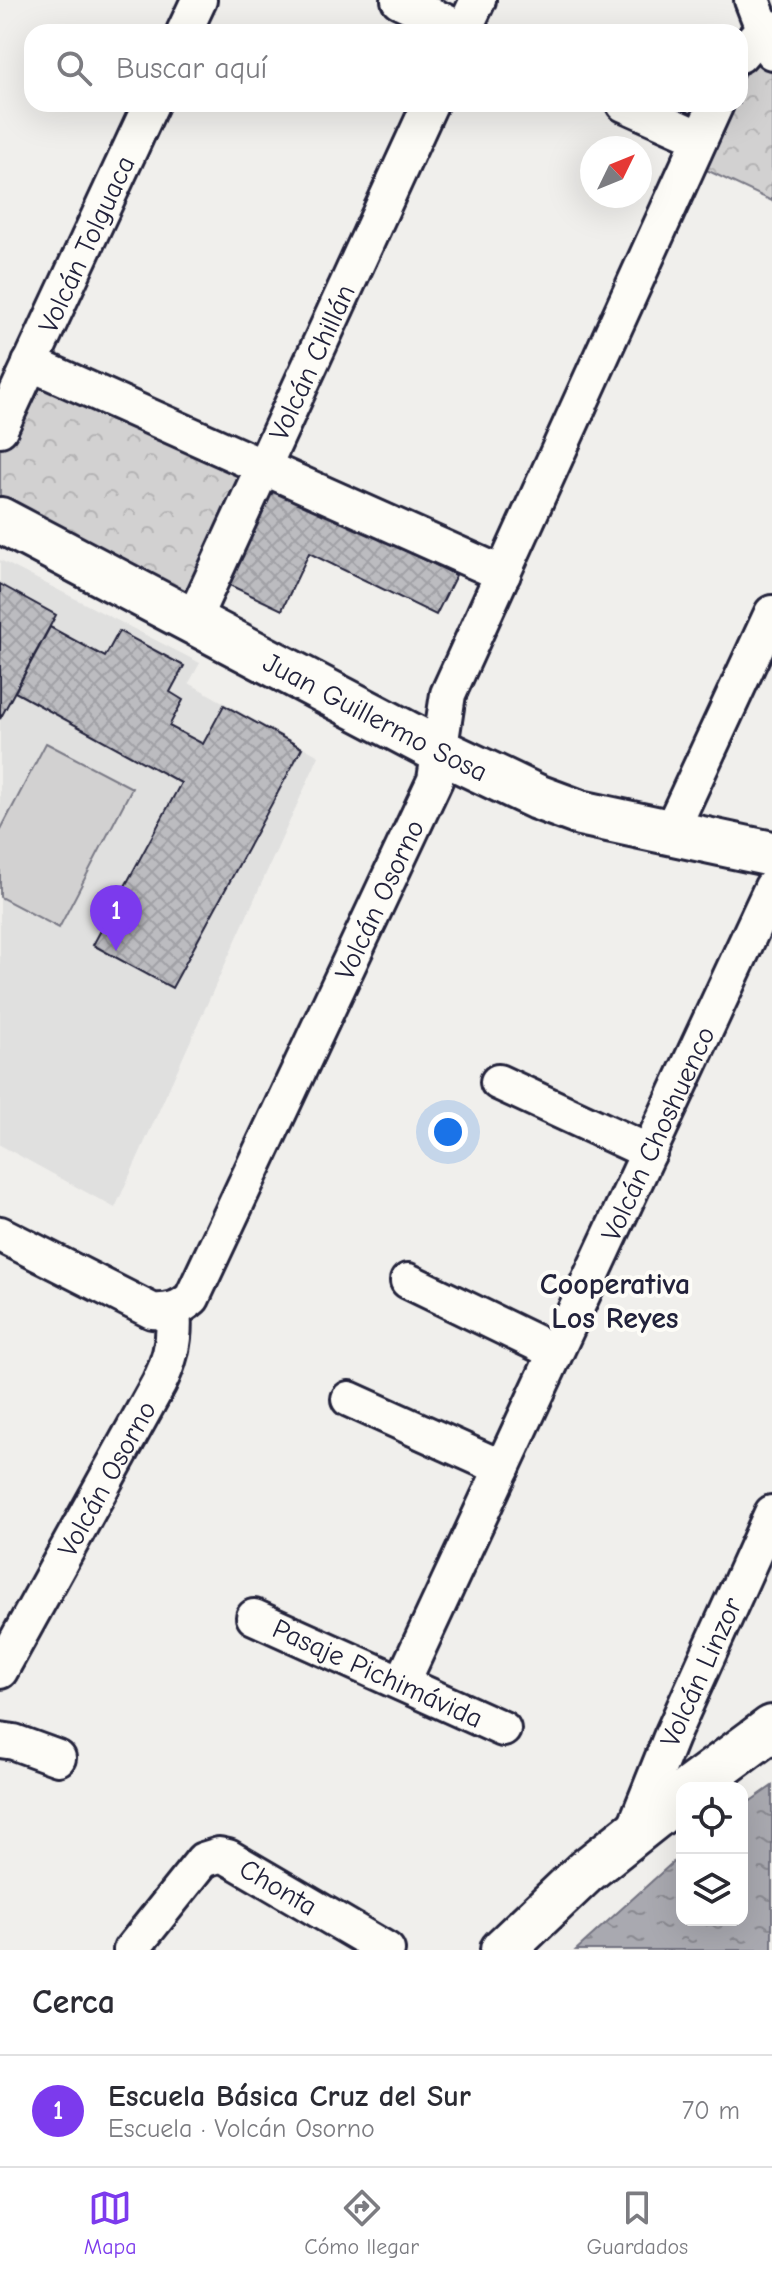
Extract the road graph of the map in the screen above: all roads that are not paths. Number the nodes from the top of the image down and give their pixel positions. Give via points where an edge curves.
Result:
1 (199, 0) edge
2 (399, 0) edge
3 (478, 0) edge
4 (752, 0) edge
5 (188, 24) edge
6 (448, 24) edge
7 (468, 24) edge
8 (769, 37) edge
9 (748, 46) edge
10 (147, 112) edge
11 (426, 112) edge
12 (642, 112) edge
13 (712, 112) edge
14 (700, 138) junction
15 (30, 363) junction
16 (0, 429) edge
17 (263, 467) junction
18 (0, 520) edge
19 (503, 574) junction
20 (772, 613) edge
21 (192, 622) junction
22 (438, 750) junction
23 (670, 833) junction
24 (772, 854) edge
25 (772, 887) edge
26 (498, 1082) dead end
27 (649, 1152) junction
28 (0, 1234) edge
29 (408, 1281) dead end
30 (173, 1311) junction
31 (555, 1352) junction
32 (349, 1399) dead end
33 (502, 1468) junction
34 (772, 1513) edge
35 (254, 1617) dead end
36 (0, 1671) edge
37 (402, 1683) junction
38 (772, 1728) edge
39 (503, 1729) dead end
40 (0, 1740) edge
41 (58, 1758) dead end
42 (699, 1782) edge
43 (676, 1800) edge
44 (632, 1834) junction
45 (131, 1950) edge
46 (387, 1950) edge
47 (503, 1950) edge

1 - 5 street
2 - 6 street
3 - 7 street
4 - 8 street
8 - 9 street via 755,38
10 - 15 street, Volcán Tolguaca
11 - 17 street, Volcán Chillán
12 - 14 street
13 - 14 street, Volcán Osorno
14 - 19 street, Volcán Osorno
15 - 16 street, Volcán Tolguaca
15 - 17 street
17 - 19 street
17 - 21 street, Volcán Chillán
18 - 21 street, Juan Guillermo Sosa
19 - 22 street, Volcán Osorno via 448,694
20 - 23 street
21 - 22 street, Juan Guillermo Sosa
22 - 23 street, Juan Guillermo Sosa via 580,813
22 - 30 street, Volcán Osorno via 435,780 198,1287
23 - 24 street, Juan Guillermo Sosa
25 - 27 street, Volcán Choshuenco
26 - 27 street
27 - 31 street, Volcán Choshuenco
28 - 30 street via 141,1308
29 - 31 street
30 - 36 street, Volcán Osorno via 173,1344 164,1374
31 - 33 street, Volcán Choshuenco
32 - 33 street
33 - 37 street, Volcán Choshuenco
34 - 44 street, Volcán Linzor
35 - 37 street, Pasaje Pichimávida
37 - 39 street, Pasaje Pichimávida
38 - 42 street
40 - 41 street
43 - 44 street
44 - 47 street
45 - 46 street, Chonta via 203,1860 219,1855

